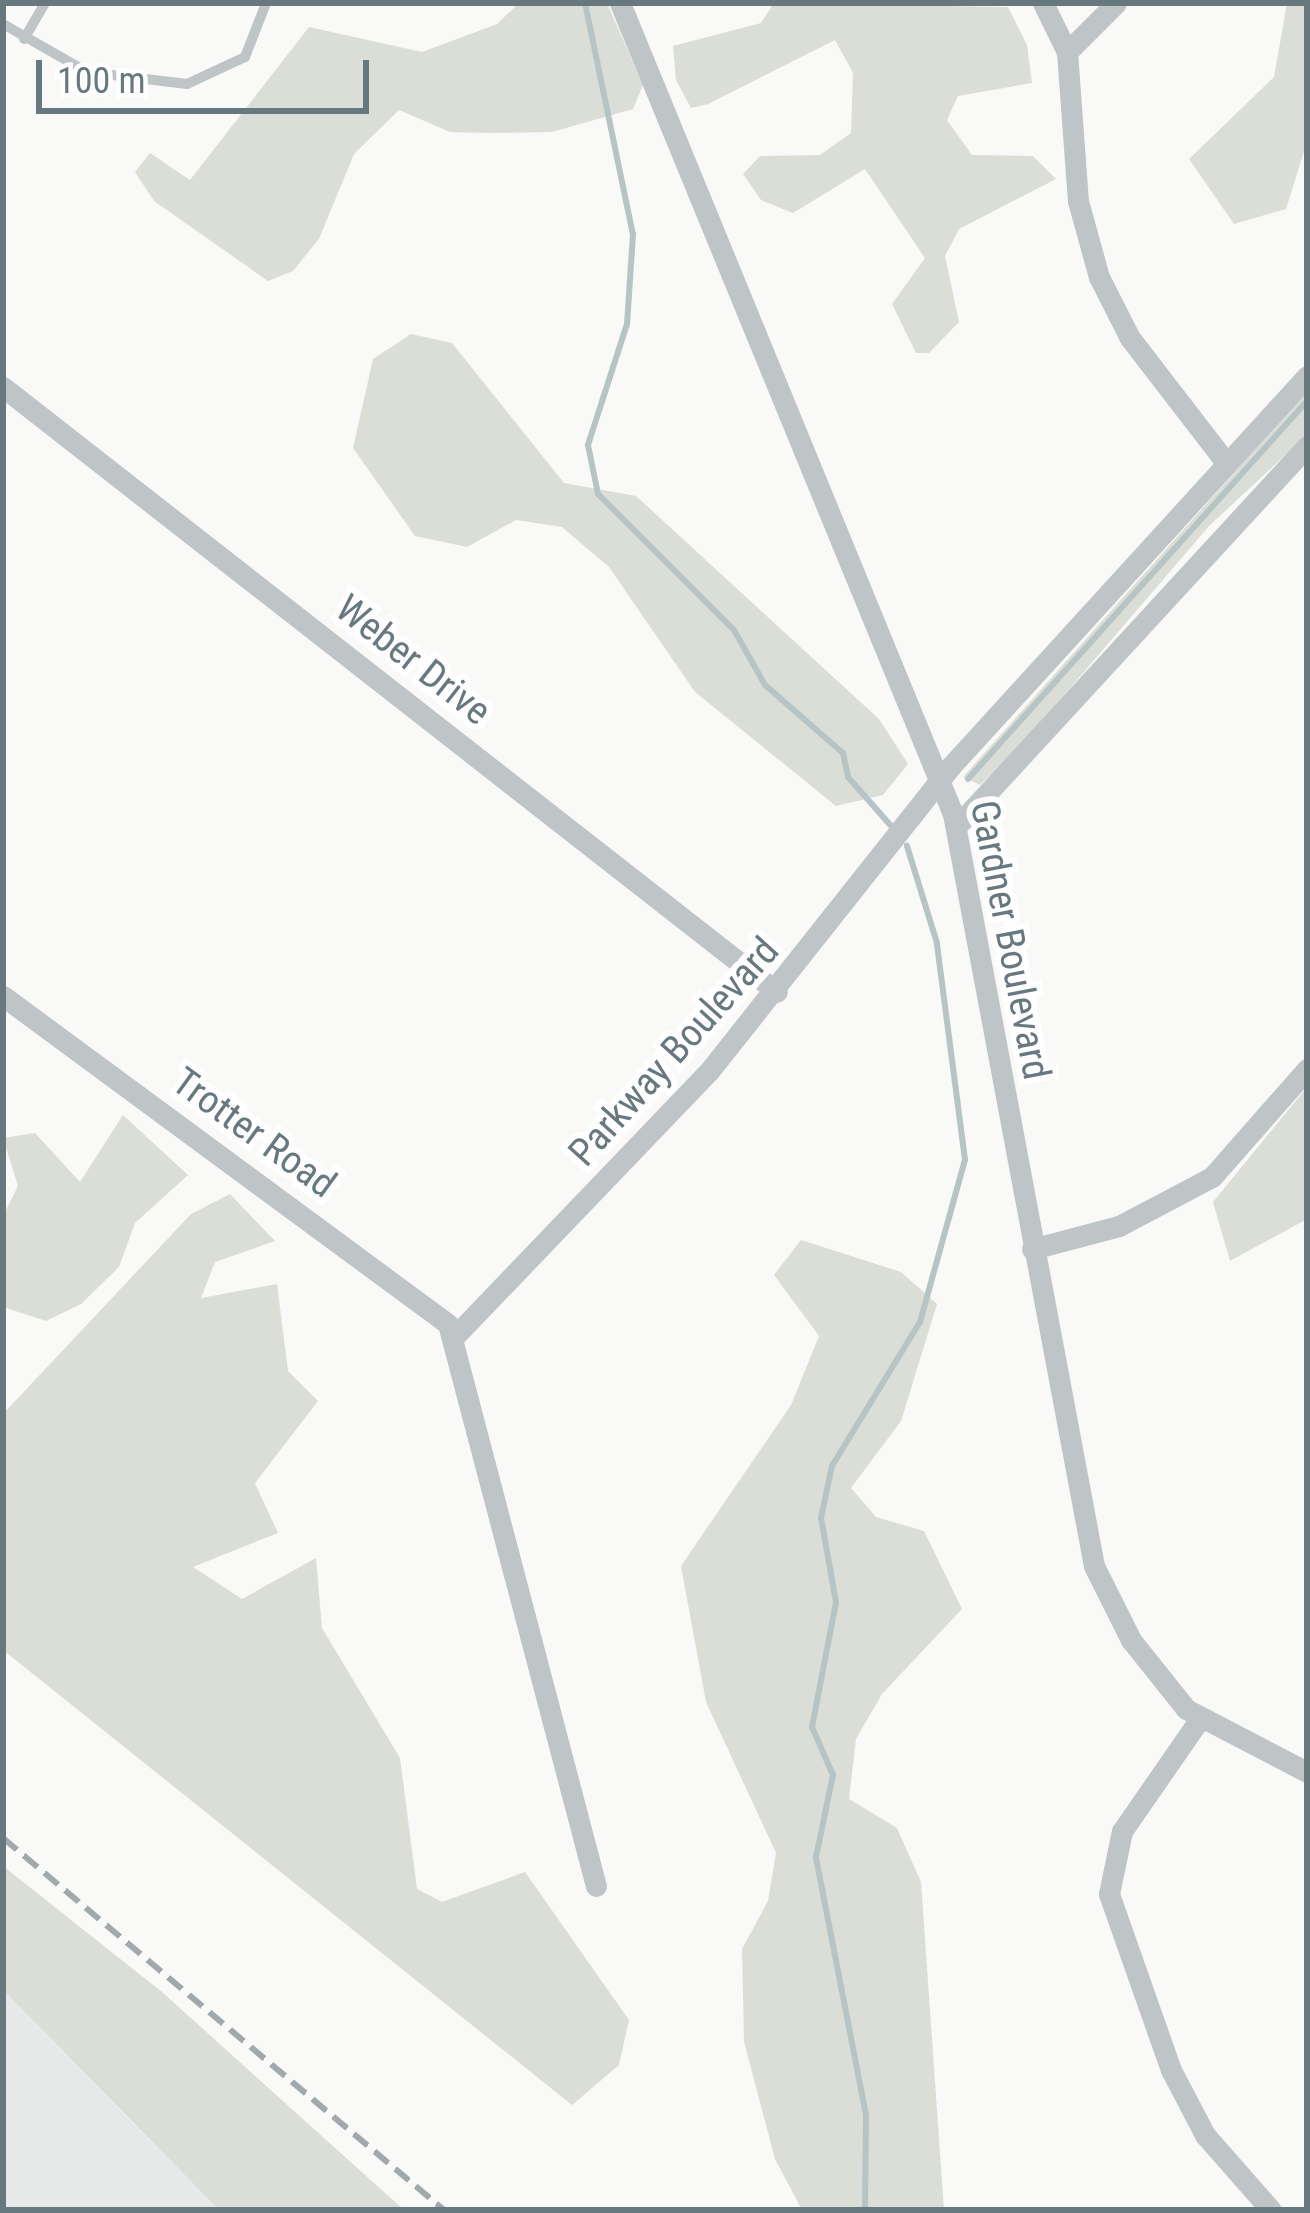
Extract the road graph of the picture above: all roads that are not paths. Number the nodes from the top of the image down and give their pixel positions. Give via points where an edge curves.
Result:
1 (45, 3) edge
2 (266, 3) edge
3 (620, 3) edge
4 (1043, 3) edge
5 (1116, 3) edge
6 (3, 24) edge
7 (24, 39) junction
8 (1067, 52) junction
9 (1307, 376) edge
10 (3, 387) edge
11 (1307, 446) edge
12 (1224, 460) junction
13 (941, 780) junction
14 (956, 827) junction
15 (777, 992) junction
16 (3, 996) edge
17 (1307, 1069) edge
18 (1032, 1249) junction
19 (454, 1337) junction
20 (1199, 1720) junction
21 (1307, 1772) edge
22 (596, 1886) dead end
23 (1271, 2210) edge

1 - 7 lane
2 - 7 lane via 245,57 187,84 116,81
3 - 13 street, Gardner Boulevard
4 - 8 street
5 - 8 street
6 - 7 lane
8 - 12 street via 1078,201 1099,277 1130,338
9 - 12 street, Parkway Boulevard
10 - 15 street, Weber Drive
11 - 14 street
12 - 13 street, Parkway Boulevard
13 - 14 street, Gardner Boulevard
13 - 15 street, Parkway Boulevard
14 - 18 street, Gardner Boulevard
15 - 19 street, Parkway Boulevard
16 - 19 street, Trotter Road
17 - 18 street via 1185,1195
18 - 20 street, Gardner Boulevard via 1094,1566 1131,1640
19 - 22 street
20 - 21 street, Gardner Boulevard
20 - 23 street via 1122,1831 1109,1894 1171,2070 1204,2135

